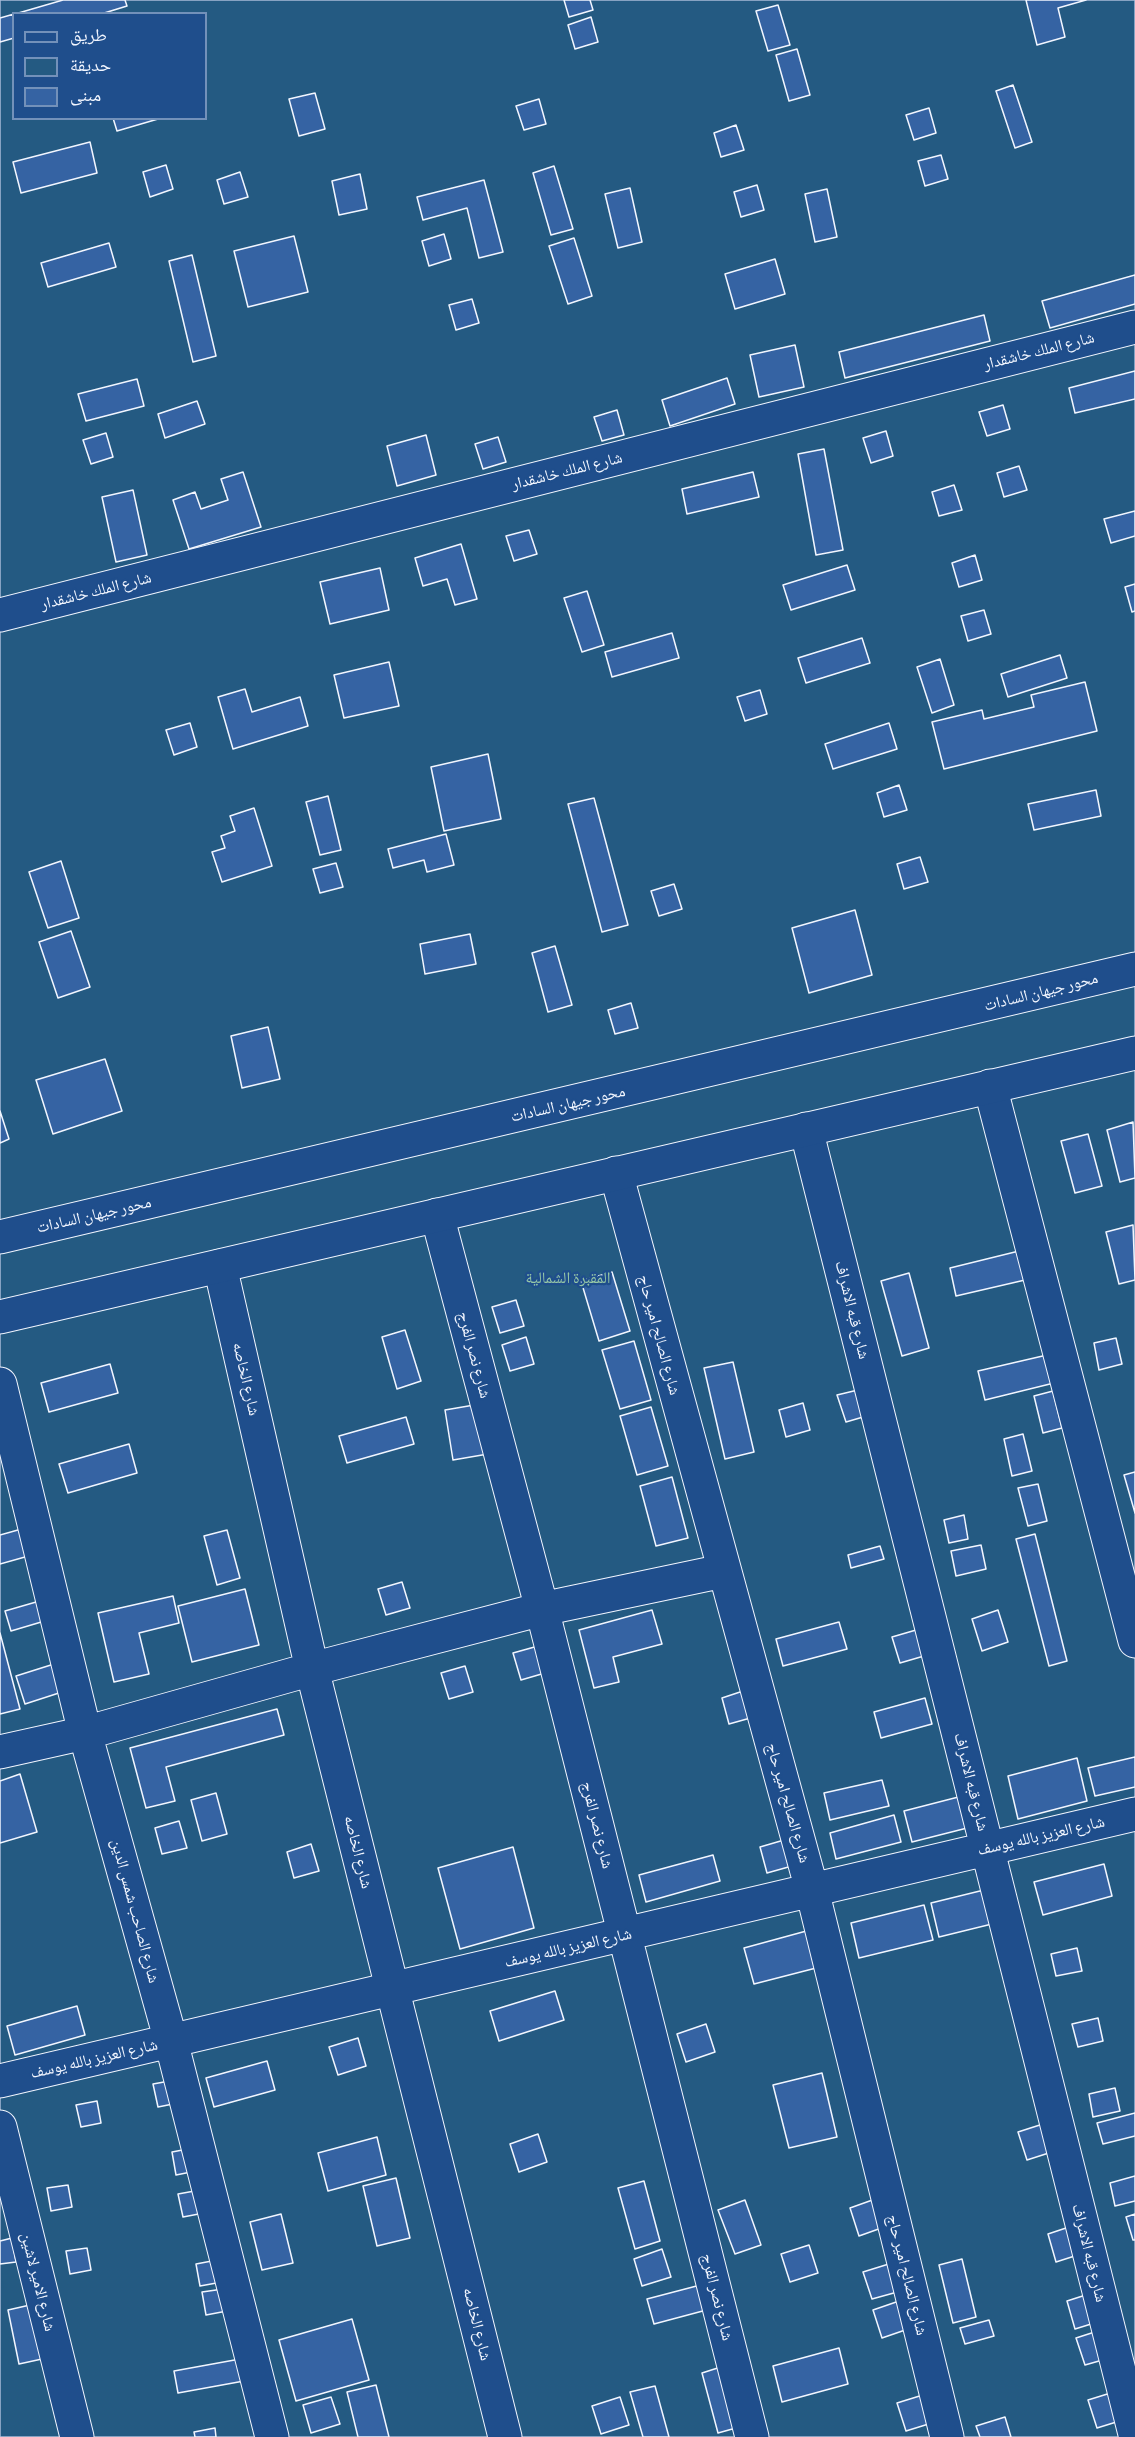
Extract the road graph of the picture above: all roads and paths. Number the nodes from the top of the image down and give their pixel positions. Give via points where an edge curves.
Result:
1 (1135, 327) edge
2 (0, 615) edge
3 (1135, 969) edge
4 (1135, 1053) edge
5 (990, 1086) junction
6 (806, 1129) junction
7 (616, 1173) junction
8 (437, 1215) junction
9 (0, 1237) edge
10 (220, 1266) junction
11 (0, 1317) edge
12 (0, 1384) edge
13 (723, 1571) junction
14 (542, 1609) junction
15 (1135, 1641) edge
16 (312, 1669) junction
17 (85, 1733) junction
18 (0, 1752) edge
19 (1135, 1814) edge
20 (988, 1849) junction
21 (812, 1890) junction
22 (625, 1934) junction
23 (393, 1989) junction
24 (171, 2041) junction
25 (0, 2081) edge
26 (0, 2127) edge
27 (1135, 2434) edge
28 (77, 2437) edge
29 (272, 2437) edge
30 (505, 2437) edge
31 (752, 2437) edge
32 (946, 2437) edge

1 - 2 street, شارع الملك خاشقدار
3 - 9 street, محور جيهان السادات
4 - 5 street
5 - 6 street
5 - 15 street
6 - 7 street
6 - 20 street, شارع قبه الاشراف
7 - 8 street
7 - 13 street, شارع الصالح امير حاج
8 - 10 street
8 - 14 street, شارع نصر الفرج
10 - 11 street
10 - 16 street, شارع الخاصه
12 - 17 street, شارع الصاحب شمس الدين
13 - 14 street
13 - 21 street, شارع الصالح امير حاج
14 - 16 street
14 - 22 street, شارع نصر الفرج
16 - 17 street
16 - 23 street, شارع الخاصه
17 - 18 street
17 - 24 street, شارع الصاحب شمس الدين
19 - 20 street, شارع العزيز بالله يوسف
20 - 21 street, شارع العزيز بالله يوسف
20 - 27 street, شارع قبه الاشراف
21 - 22 street, شارع العزيز بالله يوسف
21 - 32 street, شارع الصالح امير حاج
22 - 23 street, شارع العزيز بالله يوسف
22 - 31 street, شارع نصر الفرج
23 - 24 street, شارع العزيز بالله يوسف
23 - 30 street, شارع الخاصه
24 - 25 street, شارع العزيز بالله يوسف
24 - 29 street, شارع الصاحب شمس الدين
26 - 28 street, شارع الامير لاشين

